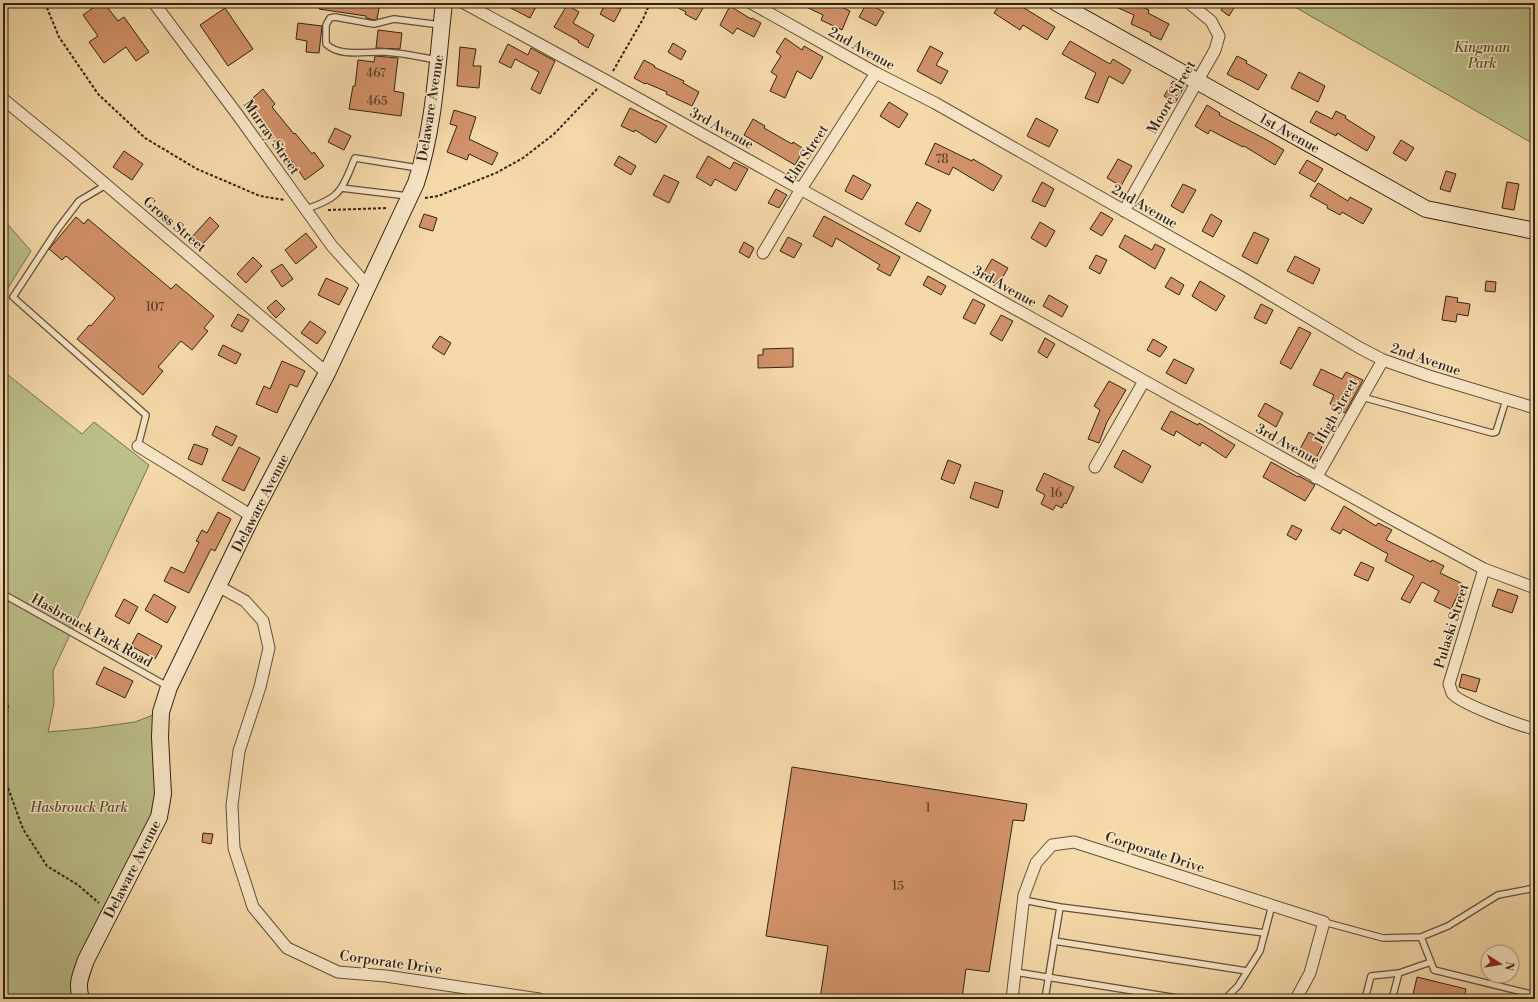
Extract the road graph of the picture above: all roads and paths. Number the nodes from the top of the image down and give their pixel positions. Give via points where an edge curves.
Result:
1 (45, 3) edge
2 (154, 3) edge
3 (444, 3) edge
4 (464, 3) edge
5 (650, 3) edge
6 (751, 3) edge
7 (1057, 3) edge
8 (1189, 3) edge
9 (441, 25) junction
10 (438, 60) junction
11 (876, 73) junction
12 (606, 80) junction
13 (1197, 81) junction
14 (3, 99) edge
15 (421, 168) junction
16 (106, 185) junction
17 (341, 188) junction
18 (801, 190) junction
19 (416, 197) junction
20 (306, 207) junction
21 (391, 208) dead end
22 (1124, 211) junction
23 (1535, 231) edge
24 (763, 252) dead end
25 (368, 286) junction
26 (1383, 360) junction
27 (327, 373) junction
28 (1144, 381) junction
29 (1362, 397) junction
30 (1506, 400) junction
31 (1535, 408) edge
32 (138, 446) joint
33 (1095, 467) dead end
34 (1316, 478) junction
35 (252, 516) junction
36 (1484, 569) junction
37 (218, 586) junction
38 (1535, 588) edge
39 (3, 594) edge
40 (169, 687) junction
41 (3, 703) edge
42 (1535, 729) edge
43 (3, 744) edge
44 (3, 774) edge
45 (1535, 888) edge
46 (1023, 900) junction
47 (1272, 905) junction
48 (1060, 907) junction
49 (110, 912) junction
50 (1324, 922) junction
51 (1265, 933) junction
52 (1420, 937) junction
53 (1054, 941) junction
54 (1431, 962) junction
55 (1247, 971) junction
56 (1015, 972) junction
57 (1399, 972) junction
58 (1048, 978) junction
59 (1535, 995) edge
60 (81, 999) edge
61 (539, 999) edge
62 (1012, 999) edge
63 (1045, 999) edge
64 (1184, 999) edge
65 (1225, 999) edge
66 (1296, 999) edge
67 (1365, 999) edge
68 (1392, 999) edge

1 - 20 path via 59,37 98,94 144,138 197,169 260,196
2 - 20 street, Murray Street
3 - 9 street, Delaware Avenue
4 - 12 street, 3rd Avenue
5 - 12 path via 616,67
6 - 11 street, 2nd Avenue
7 - 13 street, 1st Avenue
8 - 13 street, Moore Street via 1212,21 1220,36
9 - 10 street, Delaware Avenue
9 - 10 lane via 394,20 374,24 335,17 330,18 326,25 326,44 331,48 386,52
10 - 15 street, Delaware Avenue
11 - 18 street, Elm Street
11 - 22 street, 2nd Avenue
12 - 18 street, 3rd Avenue
12 - 19 path via 554,134 523,158 496,173 438,196
13 - 22 street, Moore Street
13 - 23 street, 1st Avenue via 1426,208
14 - 16 street, Gross Street
15 - 17 lane via 355,158
15 - 19 street, Delaware Avenue
16 - 27 street, Gross Street
16 - 32 lane via 79,201 13,297 146,415
17 - 19 lane
17 - 20 lane via 336,194
18 - 24 street, Elm Street
18 - 28 street, 3rd Avenue
19 - 25 street, Delaware Avenue
20 - 21 path via 322,210
20 - 25 street, Murray Street via 332,246
22 - 26 street, 2nd Avenue
25 - 27 street, Delaware Avenue
26 - 29 street, High Street
26 - 30 street, 2nd Avenue
27 - 35 street, Delaware Avenue
28 - 33 street
28 - 34 street, 3rd Avenue
29 - 30 lane via 1492,433 1496,432
29 - 34 street, High Street
30 - 31 street, 2nd Avenue
32 - 35 street
34 - 36 street, 3rd Avenue
35 - 37 street, Delaware Avenue
36 - 38 street, 3rd Avenue
36 - 42 street, Pulaski Street via 1449,684 1452,693 1457,697 1490,714
37 - 40 street, Delaware Avenue
37 - 61 street, Corporate Drive via 245,601 263,621 269,648 260,688 239,751 232,805 234,848 253,907 286,948 338,972 386,976
39 - 40 lane, Hasbrouck Park Road
40 - 49 street, Delaware Avenue via 161,712 163,794 159,817
41 - 43 path via 8,706
44 - 49 path via 23,829 47,866 78,885
45 - 52 lane via 1498,895 1448,926
46 - 47 street, Corporate Drive via 1036,863 1052,845 1074,842
46 - 48 lane
46 - 56 street, Corporate Drive
47 - 50 street, Corporate Drive
47 - 51 lane
48 - 51 lane
48 - 53 lane
49 - 60 street, Delaware Avenue via 78,981
50 - 52 lane via 1383,938
50 - 66 street via 1310,973
51 - 55 lane via 1260,951
52 - 54 lane
53 - 55 lane
53 - 58 lane
54 - 57 lane
54 - 59 lane via 1434,970
55 - 65 lane via 1238,986
56 - 58 lane
56 - 62 street, Corporate Drive
57 - 67 lane via 1371,976
57 - 68 lane
58 - 63 lane
58 - 64 lane

